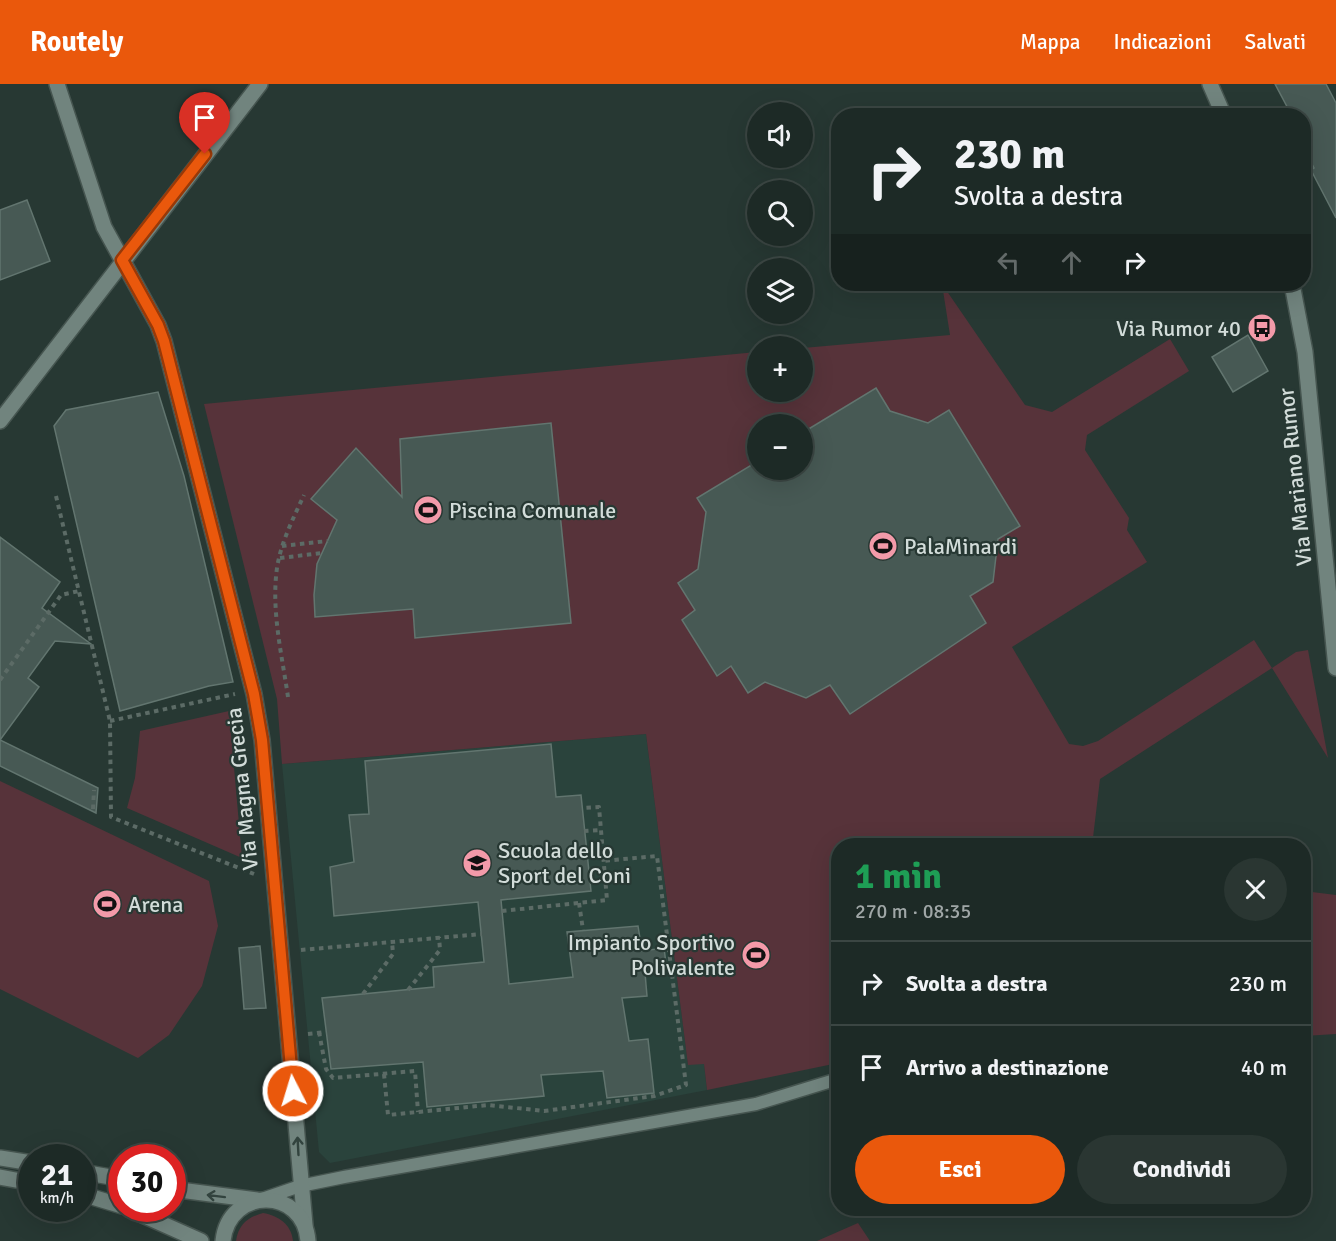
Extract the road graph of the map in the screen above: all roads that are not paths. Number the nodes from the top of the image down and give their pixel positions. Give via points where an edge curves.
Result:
1 (57, 84) edge
2 (260, 84) edge
3 (1210, 84) edge
4 (1220, 108) edge
5 (122, 260) junction
6 (1293, 291) edge
7 (0, 421) edge
8 (1336, 668) edge
9 (831, 1081) edge
10 (0, 1158) edge
11 (18, 1161) edge
12 (0, 1177) edge
13 (18, 1180) edge
14 (300, 1186) junction
15 (186, 1191) edge
16 (260, 1200) junction
17 (158, 1222) edge
18 (305, 1225) junction
19 (201, 1241) edge
20 (223, 1241) edge
21 (308, 1241) edge

1 - 5 street, Via Magna Grecia via 104,227
2 - 5 street
3 - 4 street
5 - 7 street
14 -> 5 street, Via Magna Grecia via 262,740 254,694 164,341
6 - 8 street, Via Mariano Rumor via 1305,352
9 - 14 lane via 756,1104
10 - 11 street
12 - 13 street
14 - 16 lane
14 - 18 street, Via Magna Grecia
16 -> 15 street
16 - 18 street via 287,1205
16 - 20 street via 231,1217
17 - 19 street
18 - 21 street, Via Magna Grecia

